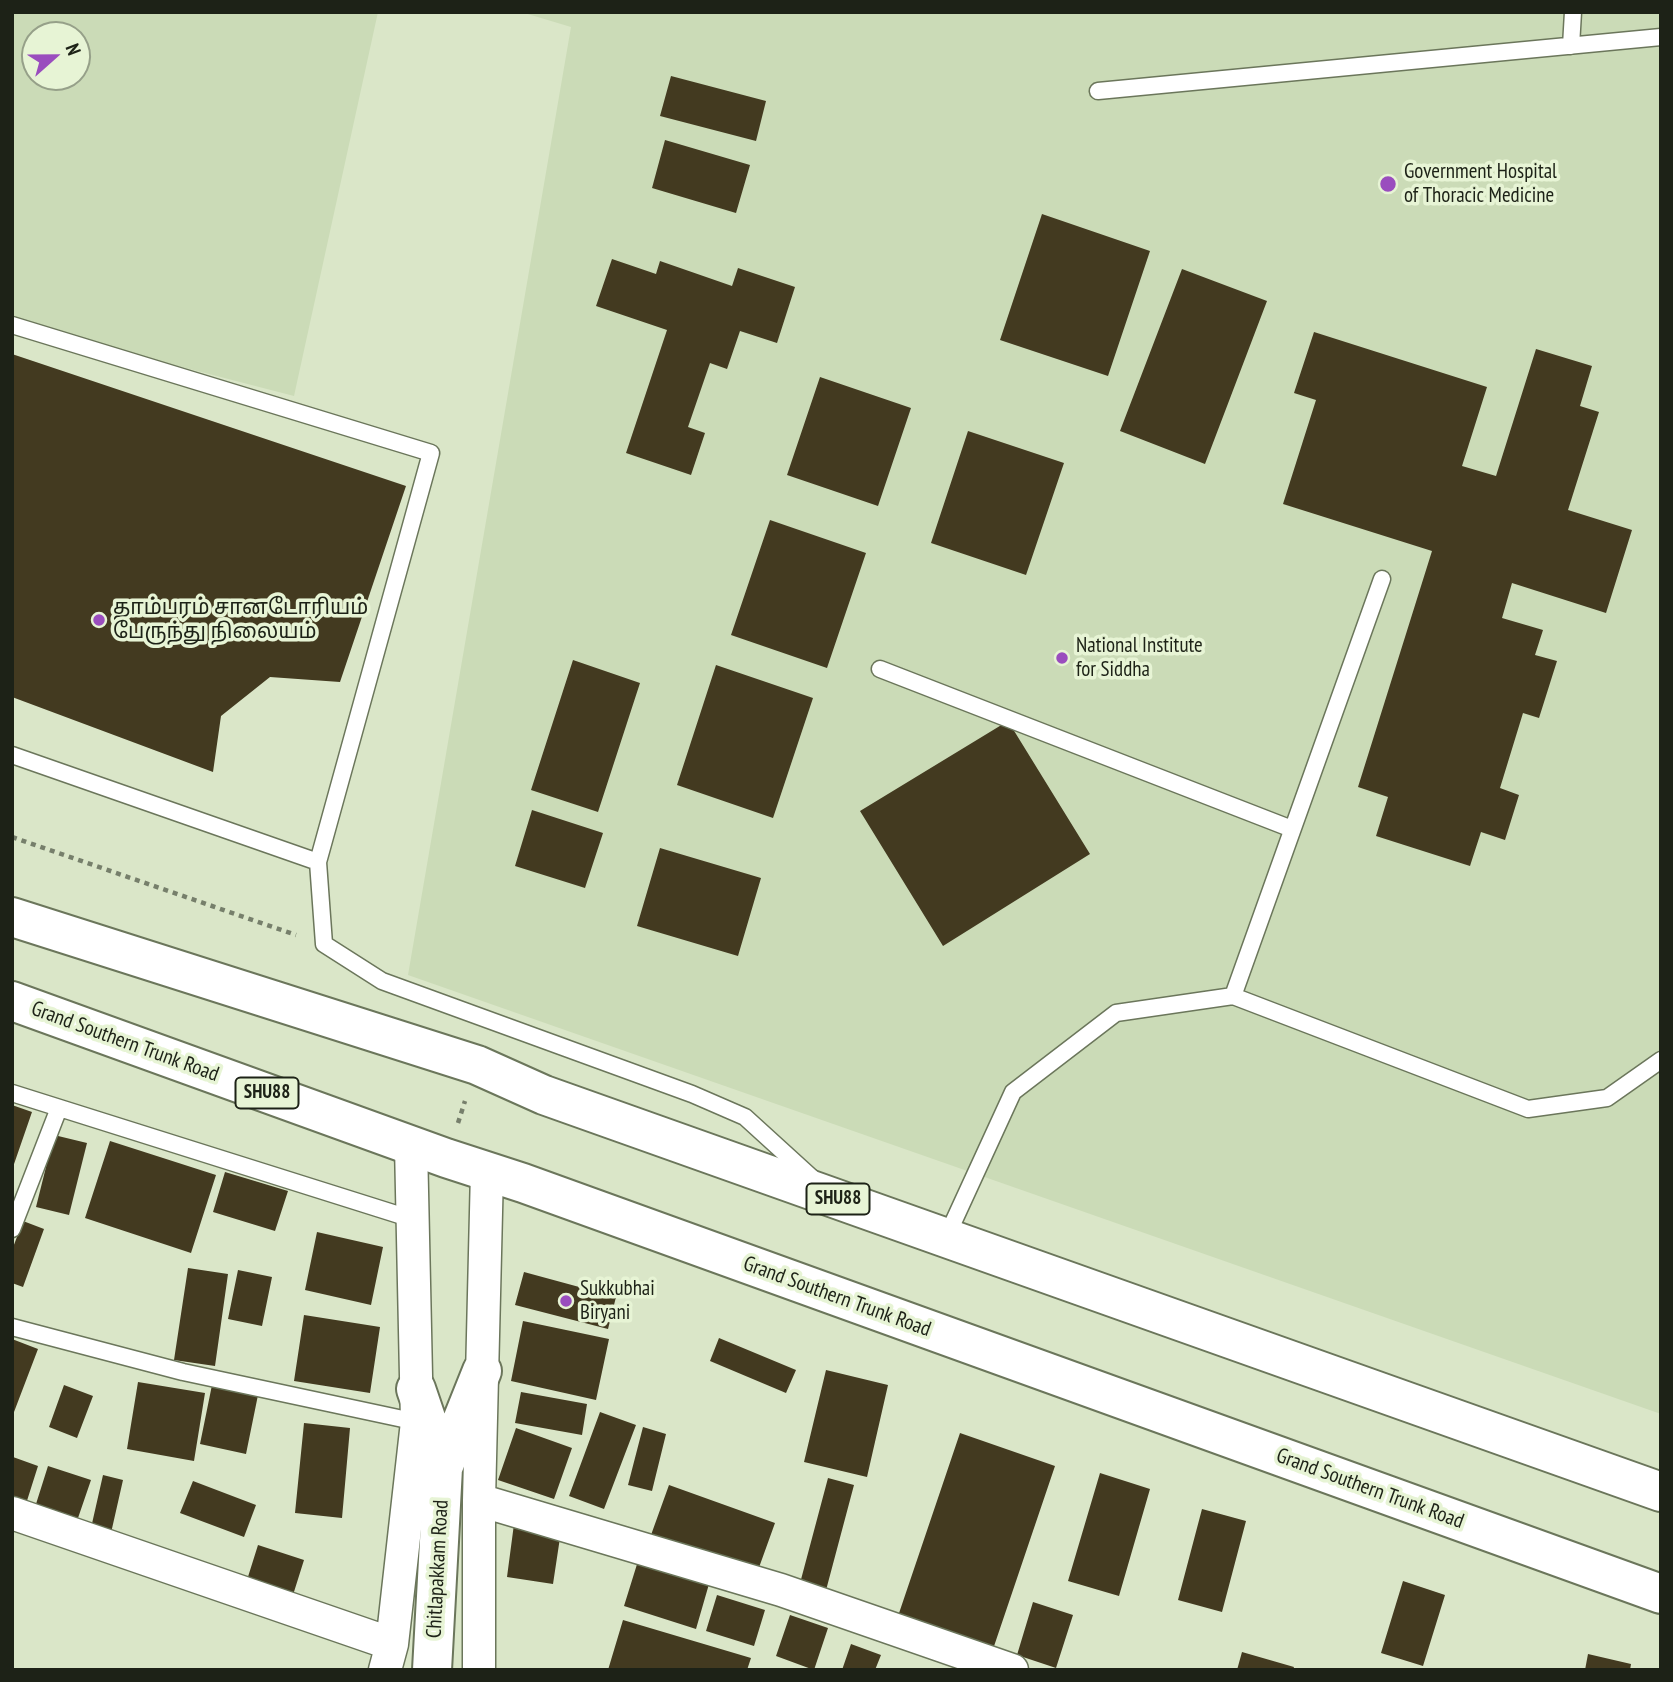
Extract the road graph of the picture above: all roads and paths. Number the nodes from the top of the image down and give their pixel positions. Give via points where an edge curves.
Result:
1 (1573, 12) edge
2 (1661, 37) edge
3 (1570, 46) junction
4 (1098, 91) dead end
5 (12, 325) edge
6 (1382, 579) dead end
7 (880, 669) dead end
8 (12, 755) edge
9 (1292, 829) junction
10 (12, 838) edge
11 (318, 862) junction
12 (12, 917) edge
13 (324, 944) junction
14 (1233, 996) junction
15 (12, 1001) edge
16 (1661, 1060) edge
17 (12, 1093) edge
18 (59, 1108) junction
19 (411, 1145) junction
20 (486, 1171) junction
21 (832, 1196) junction
22 (412, 1219) junction
23 (12, 1229) edge
24 (946, 1238) junction
25 (12, 1327) edge
26 (482, 1371) junction
27 (417, 1406) junction
28 (443, 1468) junction
29 (1661, 1492) edge
30 (480, 1500) junction
31 (12, 1513) edge
32 (1661, 1594) edge
33 (388, 1657) edge
34 (432, 1670) edge
35 (479, 1670) edge
36 (1012, 1670) edge

1 - 3 lane
2 - 3 lane
3 - 4 lane
5 - 11 lane via 431,453
6 - 9 lane
7 - 9 lane
8 - 11 lane
9 - 14 lane
10 - 13 path
11 - 13 lane
12 - 21 main road, SHU88 via 477,1065 544,1095
13 - 21 lane via 382,981 745,1117
14 - 16 lane via 1528,1109 1606,1098
14 - 24 lane via 1116,1013 1013,1092
15 - 19 main road, Grand Southern Trunk Road / SHU88
17 - 18 lane
18 - 22 lane
18 - 23 lane
19 - 20 main road, Grand Southern Trunk Road / SHU88
19 - 22 street
20 - 26 street
20 - 32 main road, Grand Southern Trunk Road / SHU88
21 - 24 main road, SHU88
22 - 27 street
24 - 29 main road, SHU88
25 - 27 lane via 183,1372
26 - 28 main road
26 - 30 street
27 - 28 main road
27 - 33 street
28 - 34 main road, Chitlapakkam Road
30 - 35 street
30 - 36 street via 781,1590
31 - 33 street

